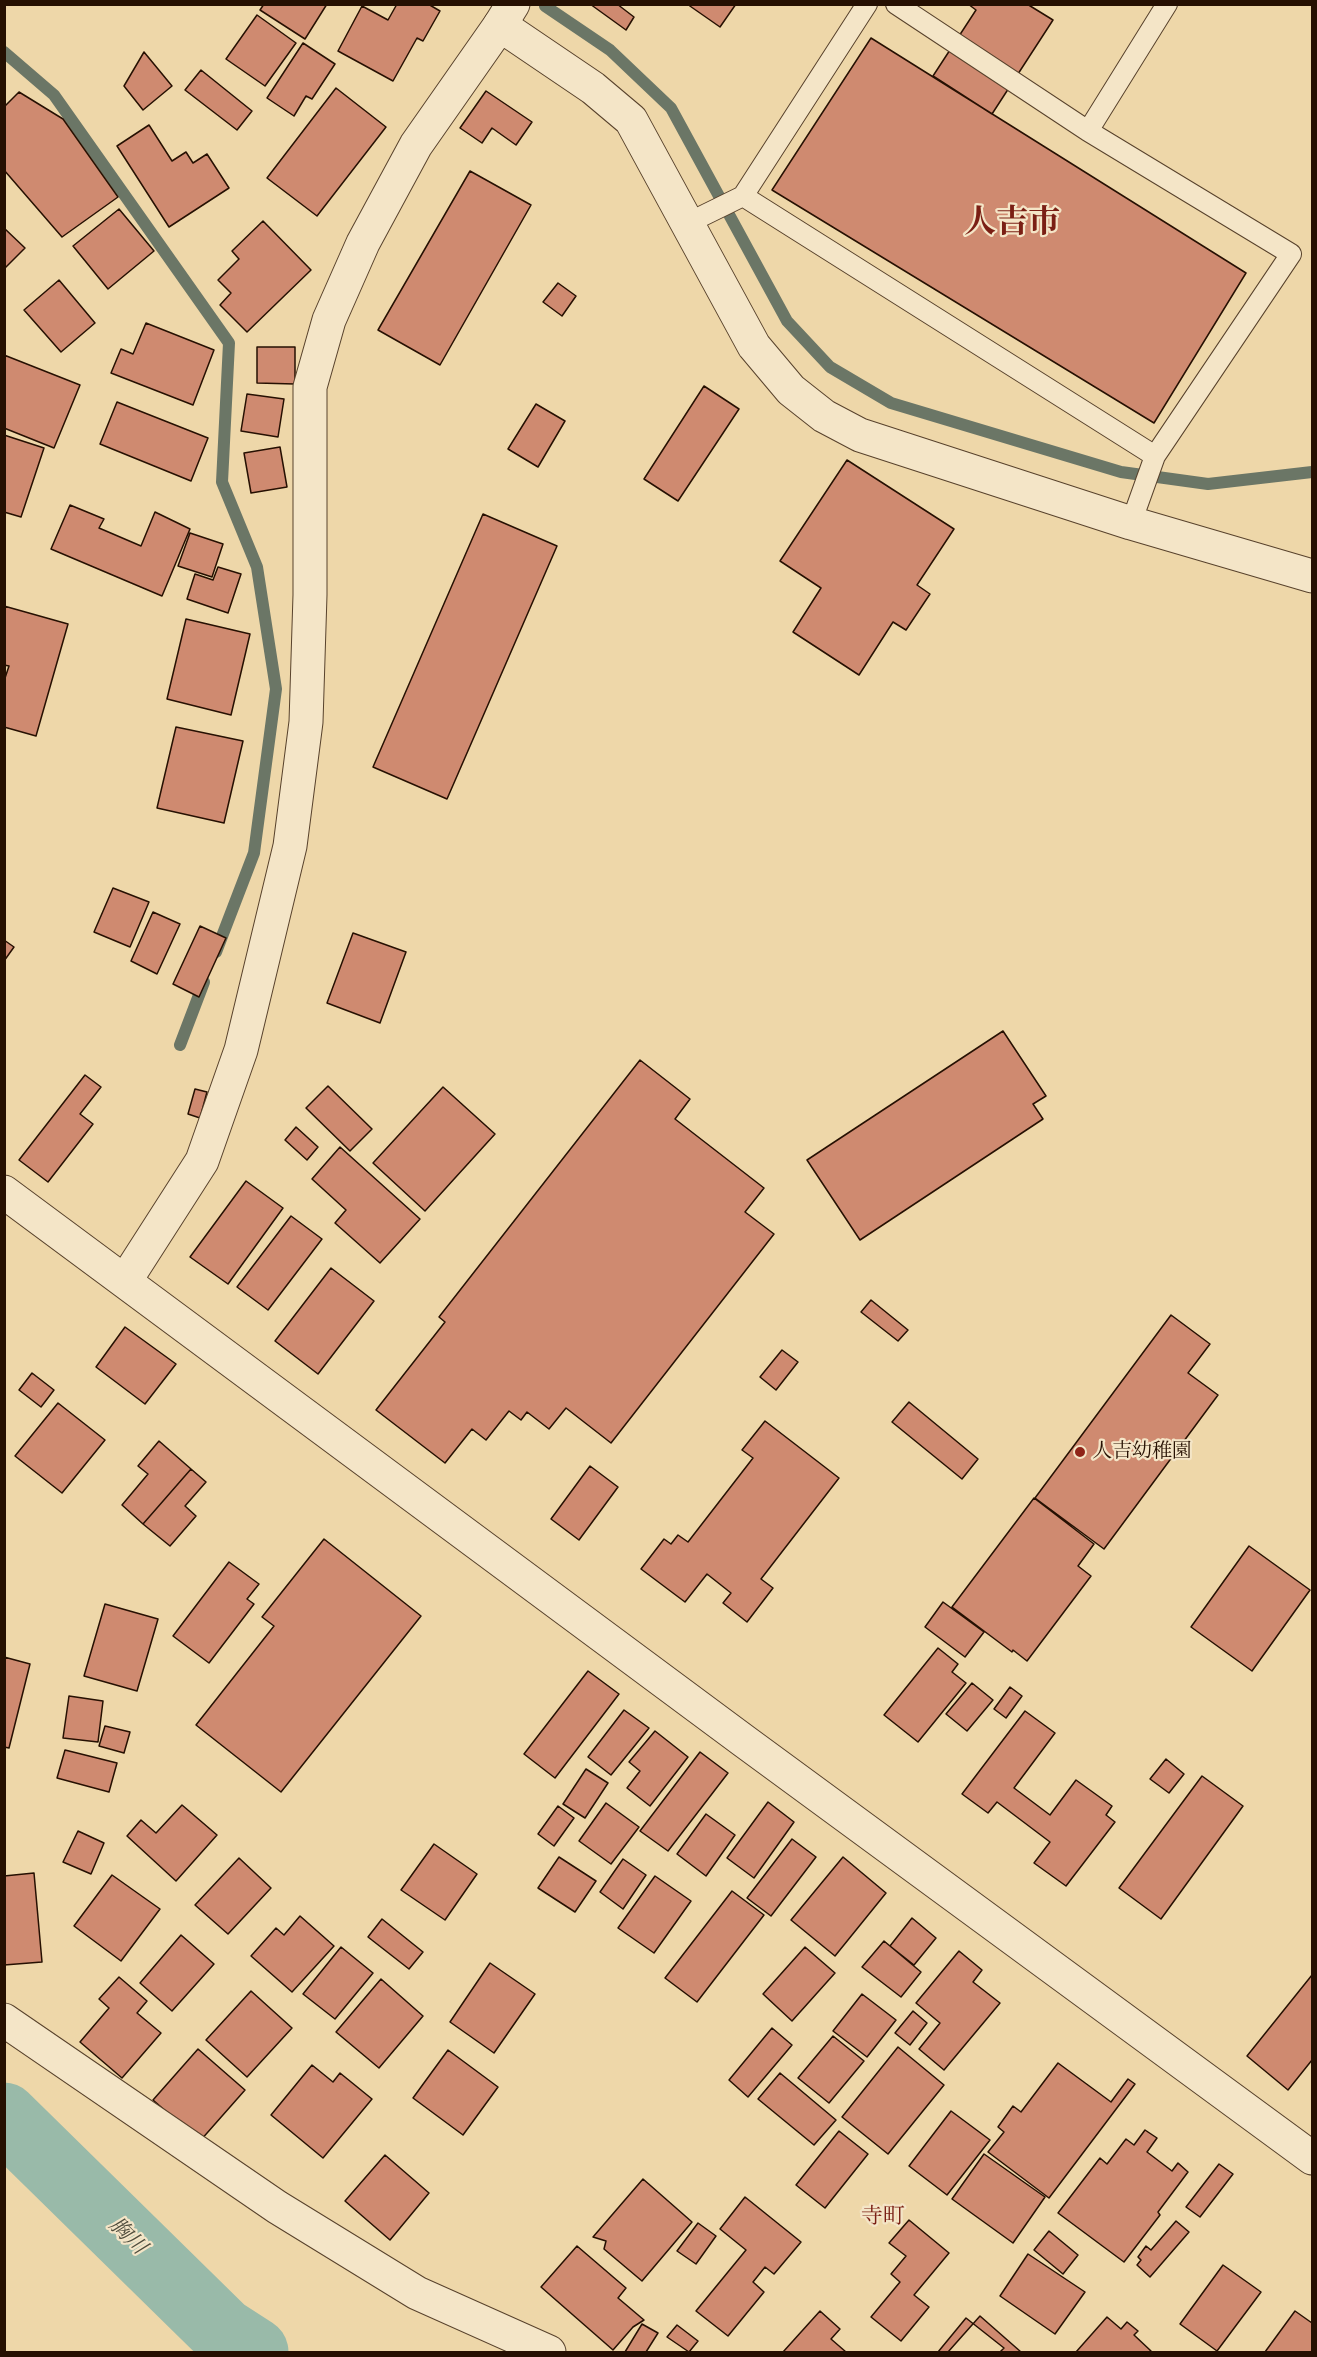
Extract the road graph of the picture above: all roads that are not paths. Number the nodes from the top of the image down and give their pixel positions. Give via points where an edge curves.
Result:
1 (867, 4) edge
2 (896, 4) edge
3 (1167, 4) edge
4 (506, 15) edge
5 (1088, 131) junction
6 (744, 196) junction
7 (686, 224) junction
8 (1155, 456) junction
9 (1131, 523) junction
10 (1312, 576) edge
11 (4, 1192) edge
12 (125, 1281) junction
13 (4, 2020) edge
14 (1312, 2158) edge
15 (549, 2352) edge

1 - 6 lane
2 - 5 lane
3 - 5 lane
4 - 7 street via 631,120
4 - 12 street via 416,145 363,243 329,320 310,387 306,722 290,846 241,1050 202,1161
5 - 8 lane via 1291,254
6 - 7 lane
6 - 8 lane
7 - 9 street via 754,346 791,390 824,416 860,435
8 - 9 lane
9 - 10 street
11 - 12 street
12 - 14 street
13 - 15 street via 277,2207 417,2293

